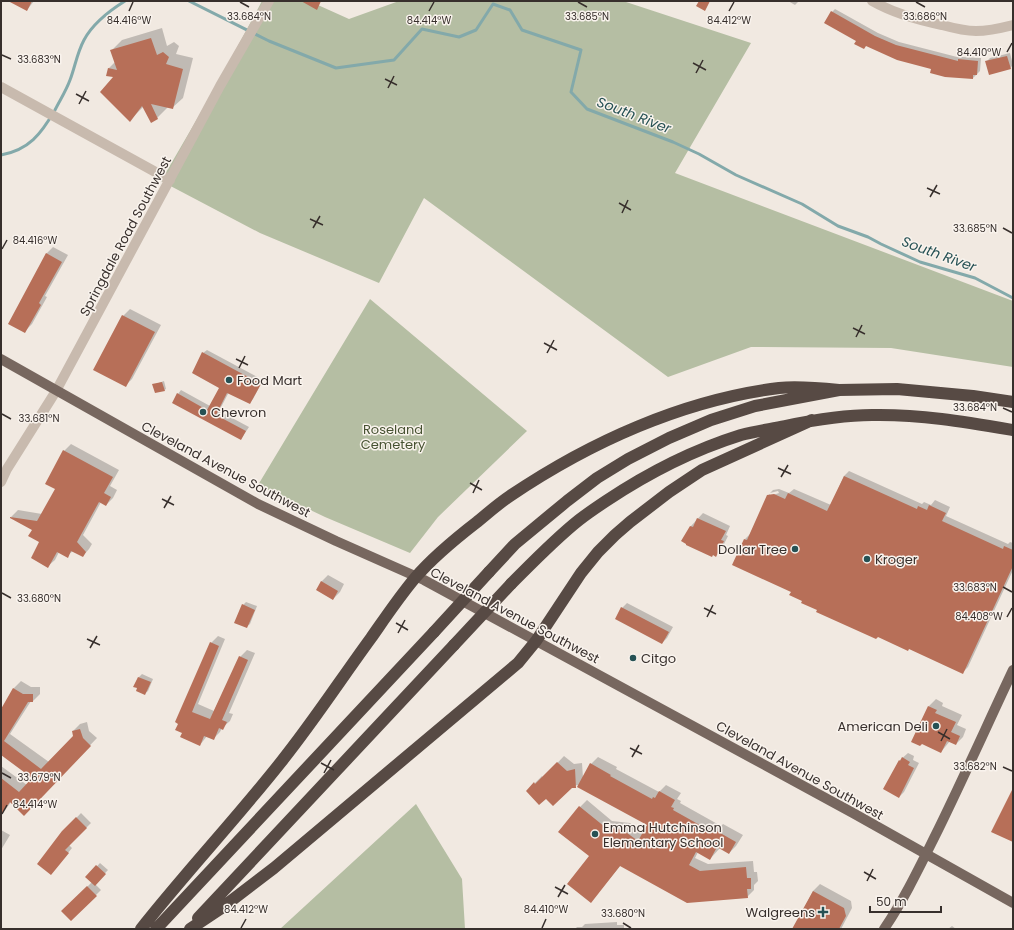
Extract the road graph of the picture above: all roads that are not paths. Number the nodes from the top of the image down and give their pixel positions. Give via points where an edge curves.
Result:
1 (269, 1) edge
2 (872, 1) edge
3 (889, 6) edge
4 (1013, 25) edge
5 (1, 87) edge
6 (170, 180) junction
7 (1, 359) edge
8 (839, 390) junction
9 (56, 391) junction
10 (1013, 402) edge
11 (812, 420) junction
12 (1013, 430) edge
13 (1, 482) edge
14 (416, 577) junction
15 (536, 641) junction
16 (1013, 670) edge
17 (926, 855) junction
18 (1013, 903) edge
19 (141, 929) edge
20 (156, 929) edge
21 (189, 929) edge
22 (884, 929) edge

1 - 6 street, Springdale Road Southwest
2 - 3 street
3 - 4 street via 917,20 968,30 996,29
5 - 6 street
6 - 9 street, Springdale Road Southwest
7 - 9 main road, Cleveland Avenue Southwest
8 - 10 highway via 897,389
8 - 14 highway via 806,387 753,393 706,403 667,415 629,431 565,462 509,496 454,540
8 - 20 highway, bridge via 754,406 711,420 628,459 566,500 515,544 488,572
9 - 13 street, Springdale Road Southwest via 7,468
9 - 14 main road, Cleveland Avenue Southwest via 258,504
11 - 12 highway via 906,415
11 - 15 highway via 702,470 630,522 598,552 581,573
11 - 21 highway, bridge via 742,435 708,446 651,473 580,520 511,584
14 - 15 main road, Cleveland Avenue Southwest
14 - 19 highway via 282,761
15 - 17 main road, Cleveland Avenue Southwest
15 - 21 highway via 518,663 352,804 274,868
16 - 17 main road
17 - 18 main road, Cleveland Avenue Southwest
17 - 22 main road

